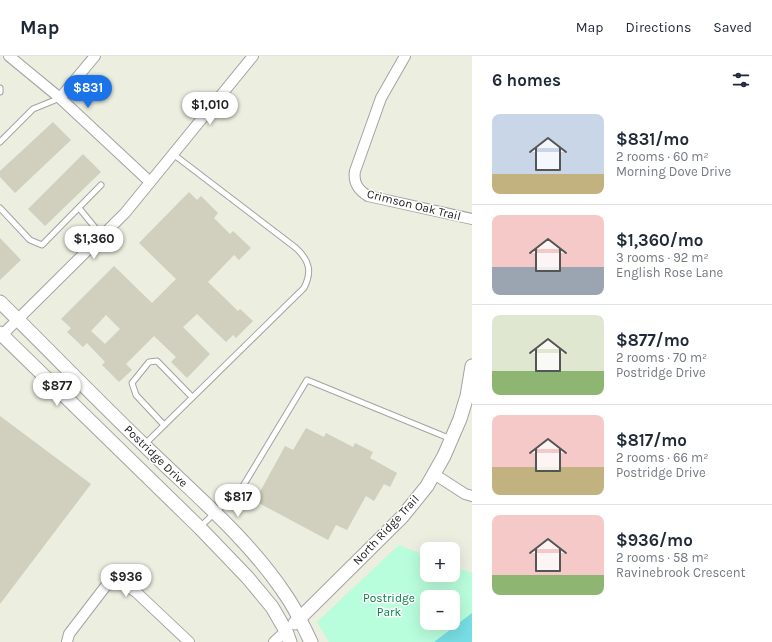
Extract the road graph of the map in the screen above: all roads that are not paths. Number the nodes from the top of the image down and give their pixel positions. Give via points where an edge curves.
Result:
1 (9, 56) edge
2 (95, 56) edge
3 (253, 56) edge
4 (405, 56) edge
5 (0, 88) edge
6 (0, 92) edge
7 (60, 98) junction
8 (0, 142) edge
9 (173, 154) junction
10 (150, 182) junction
11 (101, 185) dead end
12 (0, 208) edge
13 (79, 208) junction
14 (472, 220) edge
15 (102, 236) junction
16 (0, 302) edge
17 (18, 320) junction
18 (1, 335) edge
19 (472, 366) edge
20 (192, 397) junction
21 (164, 424) junction
22 (451, 439) junction
23 (143, 445) junction
24 (434, 474) junction
25 (472, 496) edge
26 (215, 513) junction
27 (200, 528) junction
28 (300, 618) junction
29 (288, 637) edge
30 (68, 642) edge
31 (189, 642) edge
32 (274, 642) edge
33 (311, 642) edge

1 - 7 street
2 - 7 street
3 - 9 street
4 - 14 street, Crimson Oak Trail via 381,98 354,171 356,186 368,196
5 - 6 lane
7 - 8 lane via 33,109
7 - 10 street
9 - 10 street
9 - 20 lane via 296,248 305,258 309,271 304,288
10 - 15 street
11 - 13 lane
12 - 13 lane via 30,240 42,245
13 - 15 lane
15 - 17 street
16 - 17 street, Postridge Drive
17 - 18 street
17 - 23 street, Postridge Drive
18 - 27 street, Postridge Drive
19 - 22 street, North Ridge Trail via 467,396
20 - 21 lane
20 - 21 lane via 157,361 149,362 132,384 136,395
21 - 23 lane
22 - 24 street, North Ridge Trail
22 - 26 lane via 307,380 243,486
23 - 26 street, Postridge Drive
24 - 25 street
24 - 28 street, North Ridge Trail via 402,517
26 - 27 lane
26 - 28 street, Postridge Drive via 264,565
27 - 29 street, Postridge Drive via 272,607
28 - 29 street, North Ridge Trail
28 - 33 street, Postridge Drive
29 - 32 street
30 - 31 street via 69,634 105,587 113,582 124,584 136,592

